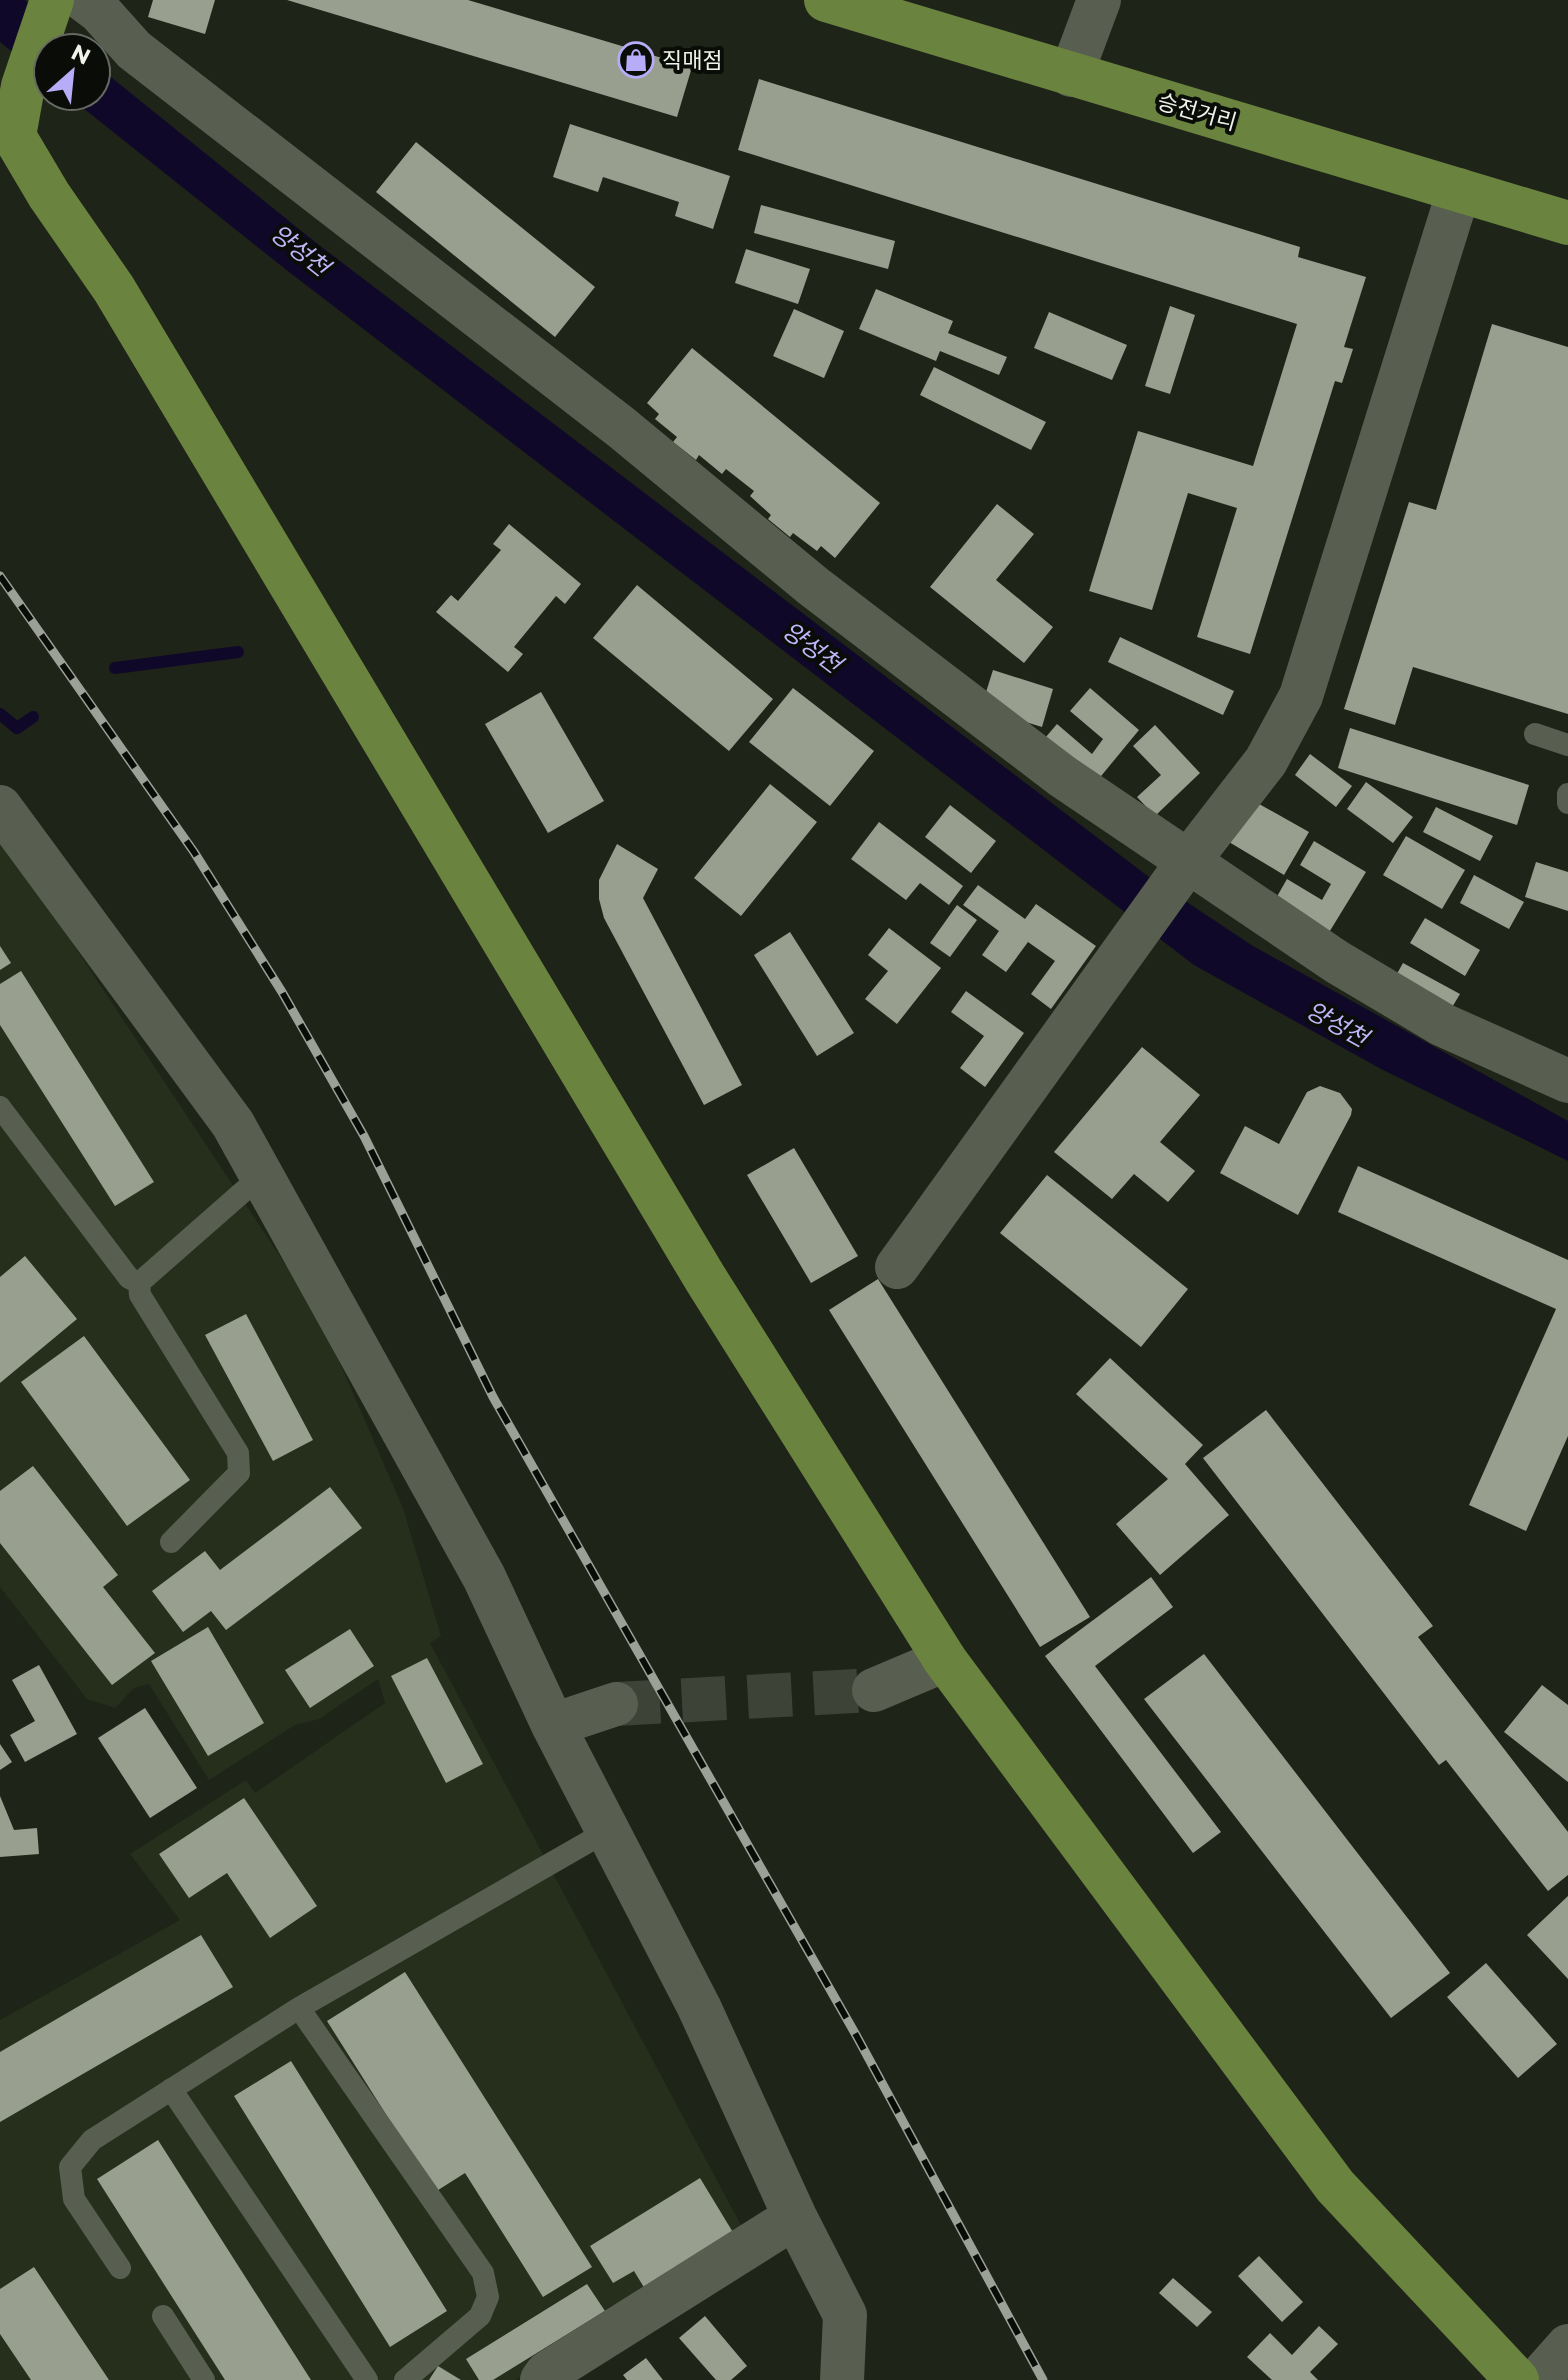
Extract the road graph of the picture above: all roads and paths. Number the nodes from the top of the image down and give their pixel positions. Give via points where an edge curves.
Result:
1 (826, 0) edge
2 (1099, 0) edge
3 (61, 6) edge
4 (1071, 75) junction
5 (7, 136) edge
6 (1459, 190) junction
7 (1568, 223) edge
8 (1535, 734) dead end
9 (1568, 745) edge
10 (1568, 794) edge
11 (1568, 803) edge
12 (0, 807) edge
13 (1183, 870) junction
14 (1568, 1081) edge
15 (0, 1107) edge
16 (262, 1175) junction
17 (897, 1267) dead end
18 (139, 1283) junction
19 (171, 1542) dead end
20 (945, 1660) junction
21 (874, 1690) tunnel mouth
22 (616, 1704) tunnel mouth
23 (553, 1725) junction
24 (609, 1830) junction
25 (299, 2008) junction
26 (171, 2089) junction
27 (795, 2217) junction
28 (120, 2268) dead end
29 (163, 2316) dead end
30 (1568, 2346) edge
31 (204, 2380) edge
32 (367, 2380) edge
33 (405, 2380) edge
34 (542, 2380) edge
35 (842, 2380) edge
36 (1517, 2380) edge
37 (1538, 2380) edge

1 - 4 main road, 승전거리
2 - 4 street
3 - 5 main road via 23,86
3 - 13 street via 100,12 134,50 622,428 813,586
4 - 6 main road, 승전거리
5 - 20 main road via 114,289 705,1278
6 - 7 main road, 승전거리
6 - 13 street via 1301,696 1266,761
8 - 9 lane
10 - 11 lane
12 - 16 street via 233,1124
13 - 14 street via 1443,1025
13 - 17 street
15 - 18 lane via 129,1278
16 - 18 lane
16 - 23 street via 484,1577
18 - 19 lane via 140,1295 238,1453 239,1473
20 - 21 street
20 - 36 main road via 1335,2186
22 - 23 street
23 - 24 street
24 - 25 lane
24 - 27 street via 699,2007
25 - 26 lane
25 - 33 lane via 483,2273 488,2297 480,2316
26 - 28 lane via 92,2140 70,2167 74,2199
26 - 32 lane
27 - 34 street
27 - 35 street via 845,2315
29 - 31 lane
30 - 37 street

